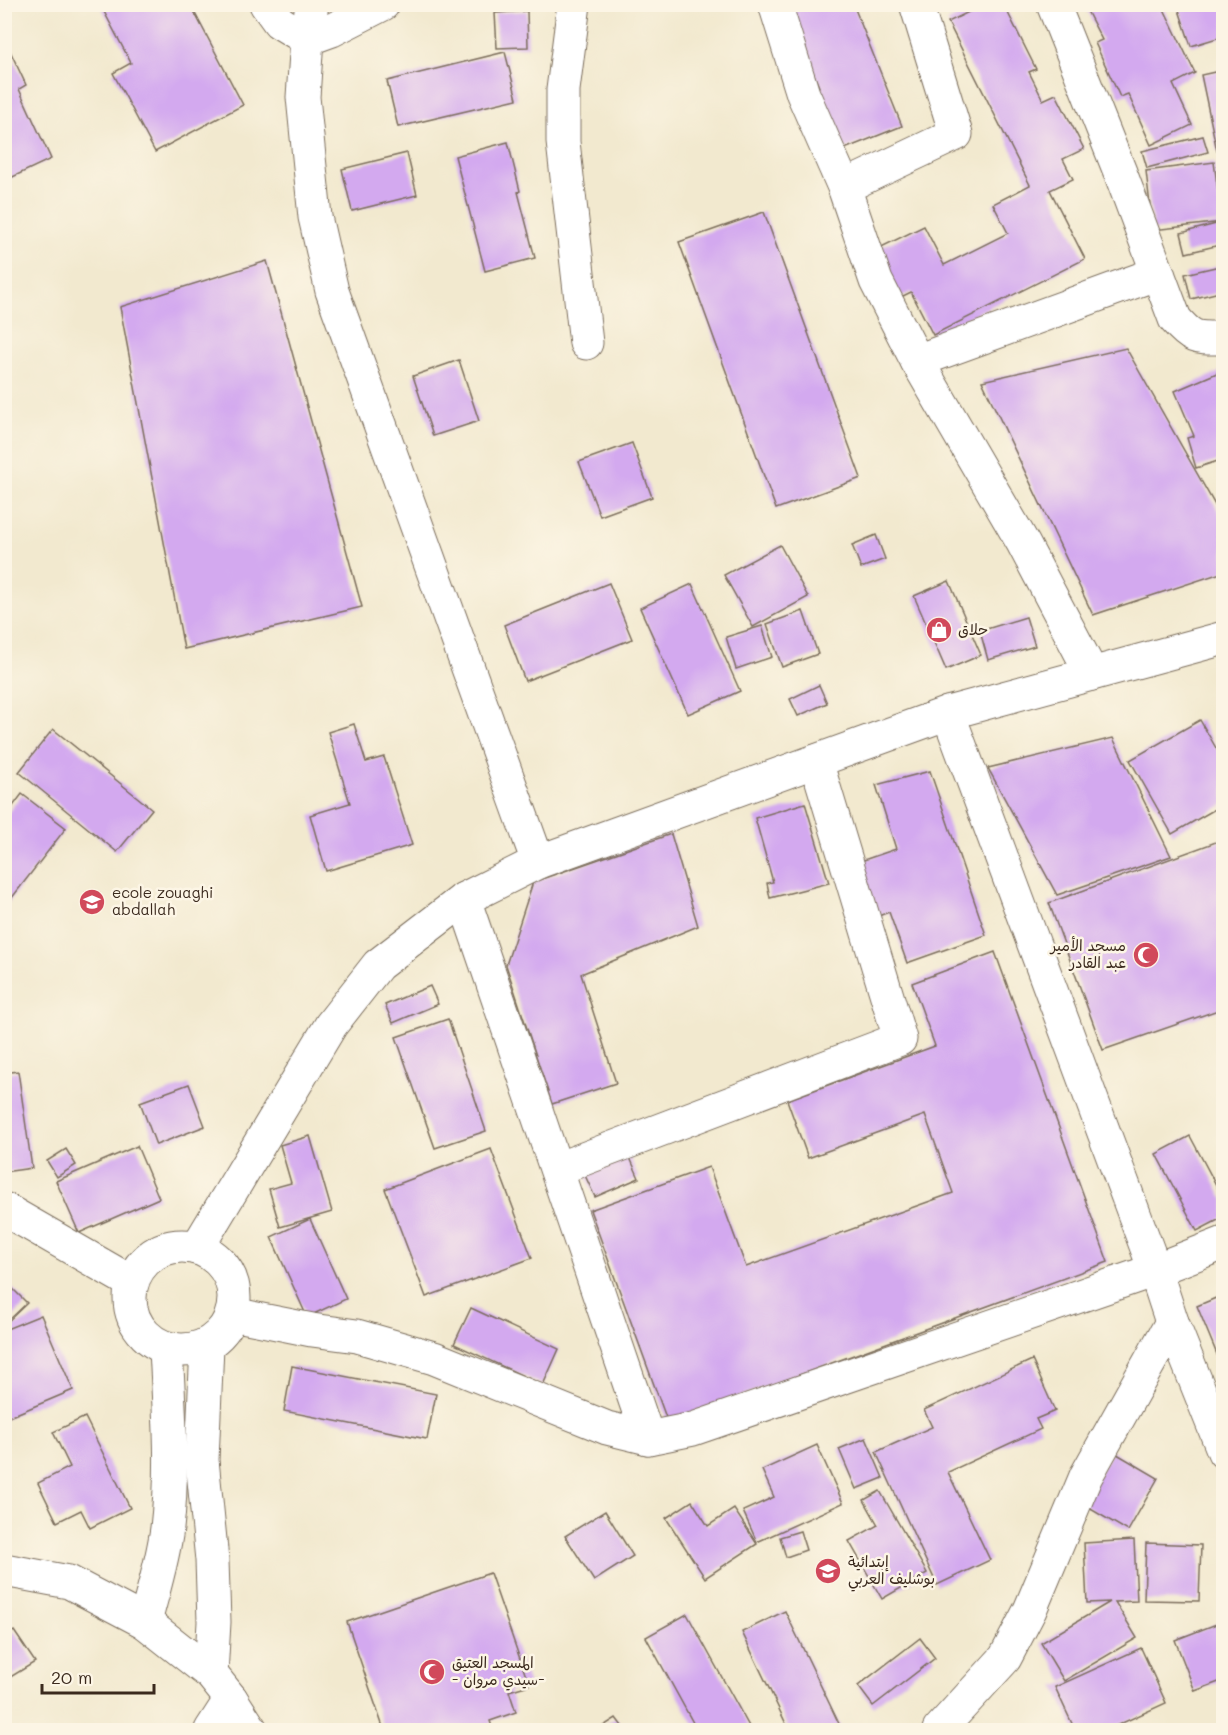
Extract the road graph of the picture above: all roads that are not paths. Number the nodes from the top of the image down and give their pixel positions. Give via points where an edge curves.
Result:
1 (266, 4) edge
2 (312, 4) edge
3 (383, 4) edge
4 (574, 4) edge
5 (775, 4) edge
6 (916, 4) edge
7 (1053, 4) edge
8 (307, 39) junction
9 (844, 187) junction
10 (1158, 273) junction
11 (1224, 338) edge
12 (585, 343) dead end
13 (917, 361) junction
14 (1224, 638) edge
15 (1092, 674) junction
16 (948, 713) junction
17 (816, 761) junction
18 (538, 862) junction
19 (464, 900) junction
20 (557, 1169) junction
21 (4, 1209) edge
22 (1224, 1243) edge
23 (197, 1248) junction
24 (1155, 1270) junction
25 (131, 1282) junction
26 (232, 1314) junction
27 (1172, 1322) junction
28 (207, 1346) junction
29 (166, 1349) junction
30 (648, 1438) junction
31 (1224, 1452) edge
32 (4, 1570) edge
33 (145, 1622) junction
34 (221, 1687) junction
35 (211, 1731) edge
36 (251, 1731) edge
37 (939, 1731) edge

1 - 8 street via 279,22
2 - 8 street
3 - 8 street
4 - 12 street via 563,90 563,142
5 - 9 street via 803,94
6 - 9 street via 956,134
7 - 10 street
8 - 18 street via 303,97 314,206 332,291
9 - 13 street via 876,281
10 - 11 street via 1175,319 1187,334
10 - 13 street
13 - 15 street via 1023,543
14 - 15 street
15 - 16 street
16 - 17 street
16 - 24 street
17 - 18 street
17 - 20 street via 900,1039
18 - 19 street
19 - 20 street
19 - 23 street via 378,965 331,1025
20 - 30 street
21 - 25 street
22 - 24 street
23 - 25 street via 177,1245 157,1251 141,1264
23 - 26 street via 216,1257 229,1274 234,1294
24 - 27 street
24 - 30 street via 693,1430
25 - 29 street via 129,1303 135,1323 148,1339
26 - 28 street via 223,1332
26 - 30 street via 357,1336 434,1358 607,1428
27 - 31 street
27 - 37 street via 1086,1476 1030,1610 1005,1659
28 - 29 street via 187,1351
28 - 34 street via 202,1460
29 - 33 street via 170,1498 162,1558
32 - 33 street via 69,1582
33 - 34 street
34 - 35 street
34 - 36 street

